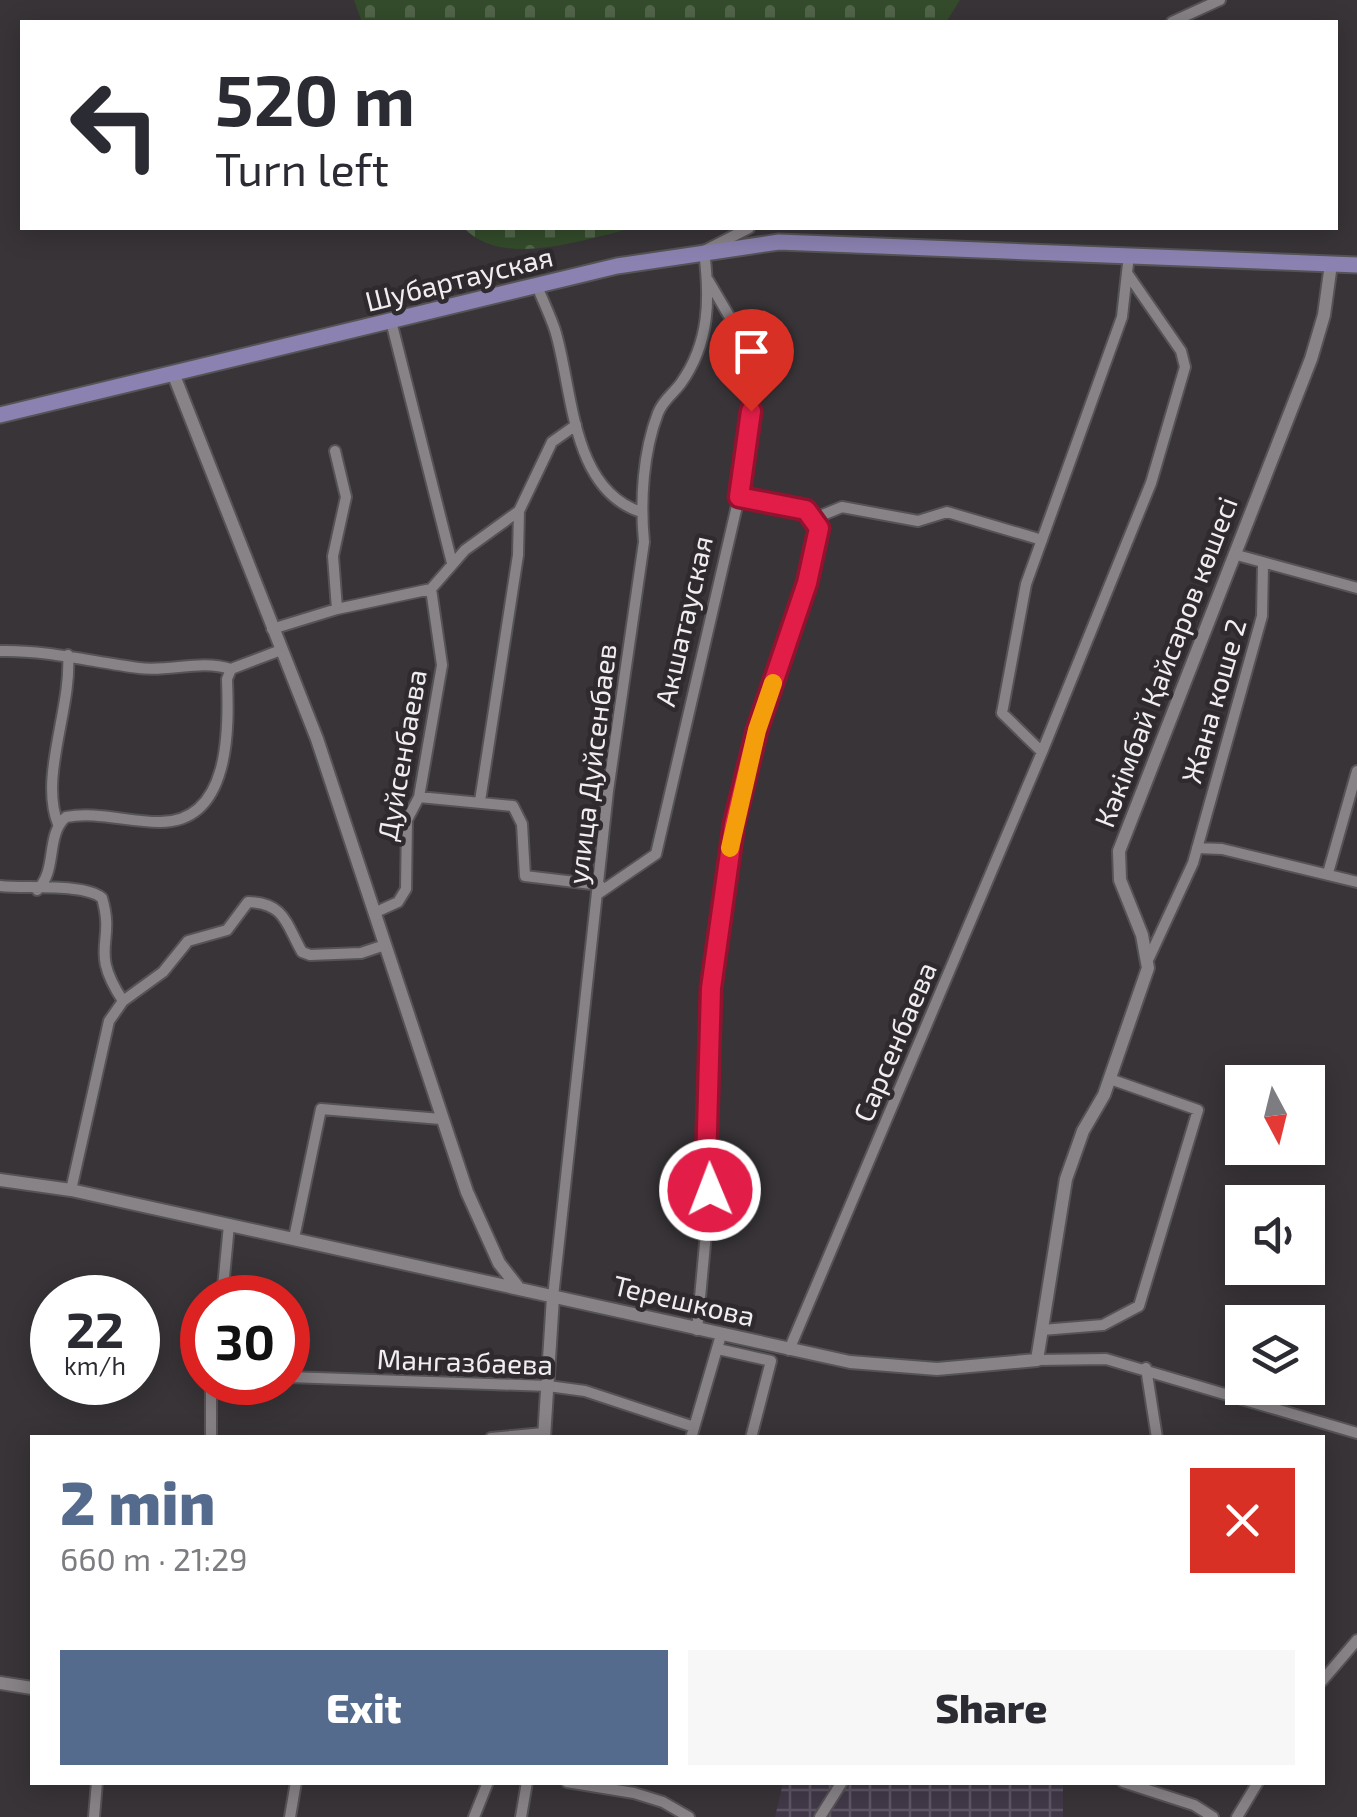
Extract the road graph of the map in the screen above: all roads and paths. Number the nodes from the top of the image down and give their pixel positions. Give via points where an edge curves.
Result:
1 (1220, 0) edge
2 (1176, 20) edge
3 (745, 230) edge
4 (704, 250) junction
5 (1128, 255) junction
6 (1331, 264) junction
7 (1357, 265) edge
8 (1127, 273) junction
9 (708, 279) junction
10 (537, 286) junction
11 (392, 321) junction
12 (173, 373) junction
13 (0, 415) edge
14 (576, 425) junction
15 (335, 450) dead end
16 (739, 497) junction
17 (519, 511) junction
18 (641, 512) junction
19 (814, 518) junction
20 (1042, 540) junction
21 (1237, 555) junction
22 (452, 563) junction
23 (1264, 565) junction
24 (1357, 588) edge
25 (431, 590) junction
26 (336, 610) junction
27 (272, 629) junction
28 (280, 650) junction
29 (0, 651) edge
30 (68, 655) junction
31 (231, 669) junction
32 (1042, 752) junction
33 (1357, 770) edge
34 (419, 796) junction
35 (480, 801) junction
36 (58, 824) junction
37 (1197, 848) junction
38 (1328, 872) junction
39 (1357, 882) edge
40 (0, 886) edge
41 (600, 889) junction
42 (37, 890) junction
43 (374, 913) junction
44 (384, 946) junction
45 (1149, 958) junction
46 (124, 1001) junction
47 (1110, 1079) junction
48 (441, 1119) junction
49 (0, 1180) edge
50 (71, 1190) junction
51 (229, 1224) junction
52 (294, 1238) junction
53 (224, 1275) edge
54 (517, 1286) junction
55 (553, 1297) junction
56 (697, 1330) junction
57 (1042, 1330) junction
58 (720, 1342) junction
59 (789, 1350) junction
60 (1037, 1360) junction
61 (1146, 1368) junction
62 (310, 1377) edge
63 (548, 1386) junction
64 (211, 1405) edge
65 (692, 1432) edge
66 (1357, 1433) edge
67 (211, 1435) edge
68 (544, 1435) edge
69 (753, 1435) edge
70 (1157, 1435) edge
71 (1357, 1640) edge
72 (1325, 1678) edge
73 (0, 1683) edge
74 (30, 1688) edge
75 (97, 1785) edge
76 (295, 1785) edge
77 (487, 1785) edge
78 (526, 1785) edge
79 (584, 1785) edge
80 (840, 1785) edge
81 (1133, 1785) edge
82 (1256, 1785) edge
83 (94, 1817) edge
84 (290, 1817) edge
85 (474, 1817) edge
86 (521, 1817) edge
87 (689, 1817) edge
88 (820, 1817) edge
89 (1213, 1817) edge
90 (1238, 1817) edge

1 - 2 street
3 - 4 street
4 - 5 main road, Шубартауская via 779,242
4 - 9 street, улица Дуйсенбаев
4 - 10 main road, Шубартауская
5 - 6 main road, Шубартауская
5 - 8 street
6 - 7 main road, Шубартауская
6 - 21 street, Кәкімбай Қайсаров көшесі via 1310,359
8 - 20 street via 1122,317
8 - 32 street, Сарсенбаева via 1186,367 1150,483
9 - 16 street, Акшатауская via 742,338 750,375
9 - 18 street, улица Дуйсенбаев via 707,324 700,348 657,416
10 - 11 main road, Шубартауская
10 - 14 street
11 - 12 main road, Шубартауская
11 - 22 street
12 - 13 main road, Шубартауская
12 - 27 street
14 - 17 street via 552,442
14 - 18 street via 595,475
15 - 26 street via 346,496 333,556
16 - 19 street via 806,510
16 - 41 street, Акшатауская via 656,854
17 - 22 street
17 - 35 street
18 - 41 street, улица Дуйсенбаев via 644,542 622,674
19 - 20 street via 842,507 918,522 947,512
19 - 56 street via 819,528 807,583 757,730 723,895 711,988 710,1190
20 - 32 street via 1026,584 1002,713
21 - 23 street
21 - 45 street, Кәкімбай Қайсаров көшесі via 1119,851 1120,880
22 - 25 street
23 - 24 street
23 - 37 street, Жана коше 2 via 1262,616
25 - 26 street
25 - 34 street, Дуйсенбаева via 442,665
26 - 27 street
27 - 28 street
28 - 31 street
28 - 43 street via 342,807
29 - 30 street
30 - 31 street via 140,668
30 - 36 street via 70,686 52,784
31 - 36 street via 226,744 212,796 163,823 78,814
32 - 59 street, Сарсенбаева
33 - 38 street
34 - 35 street
34 - 43 street, Дуйсенбаева via 407,820 406,889 398,902
35 - 41 street via 514,806 524,876
36 - 42 street via 48,881
37 - 38 street
37 - 45 street, Жана коше 2
38 - 39 street
40 - 42 street
41 - 55 street, улица Дуйсенбаев
42 - 46 street via 82,889 102,898 102,959
43 - 44 street
44 - 46 street via 310,955 302,952 283,912 248,902 228,930 188,940 163,972
44 - 48 street
45 - 47 street
46 - 50 street via 103,1040
47 - 57 street via 1066,1179
47 - 57 street via 1198,1110 1139,1306 1103,1325
48 - 52 street via 321,1108
48 - 54 street via 481,1226
49 - 50 street, Терешкова
50 - 51 street, Терешкова
51 - 52 street, Терешкова
51 - 53 street
52 - 54 street, Терешкова
54 - 55 street, Терешкова
55 - 56 street, Терешкова
55 - 63 street
56 - 58 street, Терешкова
57 - 60 street
58 - 59 street, Терешкова
58 - 65 street
58 - 69 street via 770,1361
59 - 60 street, Терешкова via 898,1368
60 - 61 street, Терешкова via 1106,1359
61 - 66 street, Терешкова
61 - 70 street
62 - 63 street, Мангазбаева
63 - 65 street, Мангазбаева via 584,1391
63 - 68 street
64 - 67 street
71 - 72 street
73 - 74 street
75 - 83 street
76 - 84 street
77 - 85 street
78 - 86 street
79 - 87 street via 664,1802
80 - 88 street
81 - 89 street via 1194,1804
82 - 90 street

